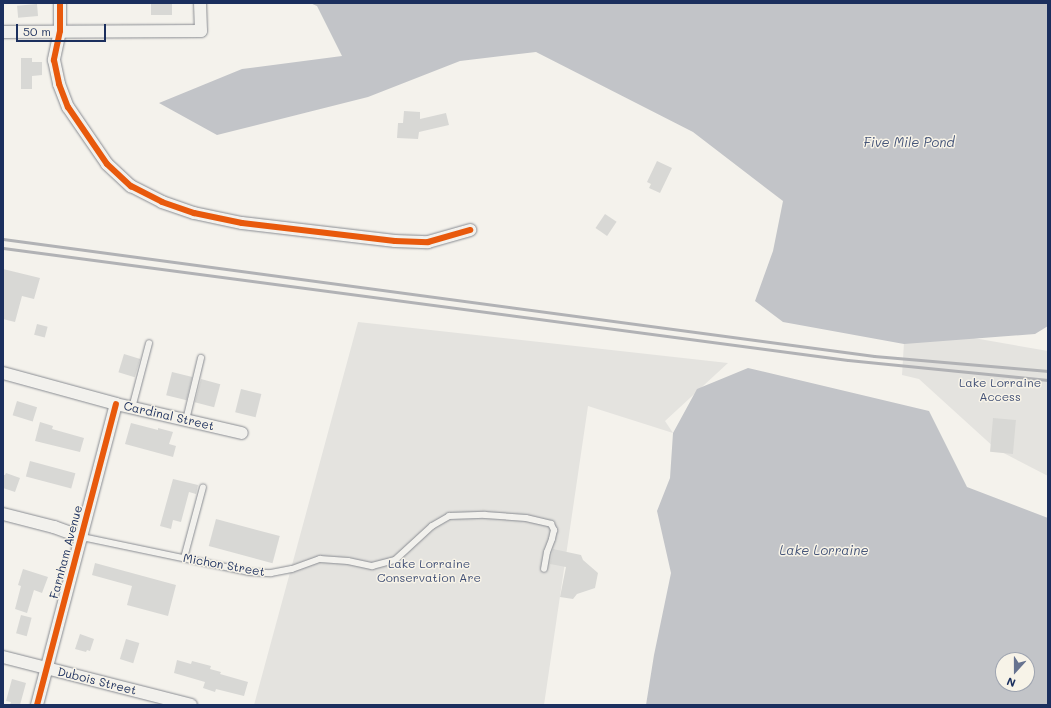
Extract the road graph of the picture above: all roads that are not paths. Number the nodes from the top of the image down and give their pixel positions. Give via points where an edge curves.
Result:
1 (60, 3) edge
2 (200, 3) edge
3 (60, 31) junction
4 (3, 32) edge
5 (470, 230) dead end
6 (149, 343) dead end
7 (201, 358) dead end
8 (3, 373) edge
9 (116, 404) junction
10 (132, 408) junction
11 (186, 420) junction
12 (242, 433) dead end
13 (203, 487) dead end
14 (3, 514) edge
15 (82, 537) junction
16 (184, 558) junction
17 (544, 569) dead end
18 (3, 657) edge
19 (46, 668) junction
20 (36, 705) edge
21 (191, 705) edge

1 - 3 street
2 - 3 street via 201,31
3 - 4 street
3 - 5 street via 54,60 59,84 68,107 107,164 131,186 162,202 194,213 242,222 395,241 428,242
6 - 10 lane
7 - 11 lane
8 - 9 street, Cardinal Street
9 - 10 street, Cardinal Street
9 - 15 street, Farnham Avenue
10 - 11 street, Cardinal Street
11 - 12 street, Cardinal Street
13 - 16 lane
14 - 15 street, Michon Street
15 - 16 lane, Michon Street
15 - 19 street, Farnham Avenue
16 - 17 lane, Michon Street via 249,572 271,573 320,559 348,560 372,566 395,560 432,526 449,516 468,514 526,518 551,524 554,530
18 - 19 street, Dubois Street
19 - 20 street, Farnham Avenue
19 - 21 street, Dubois Street

